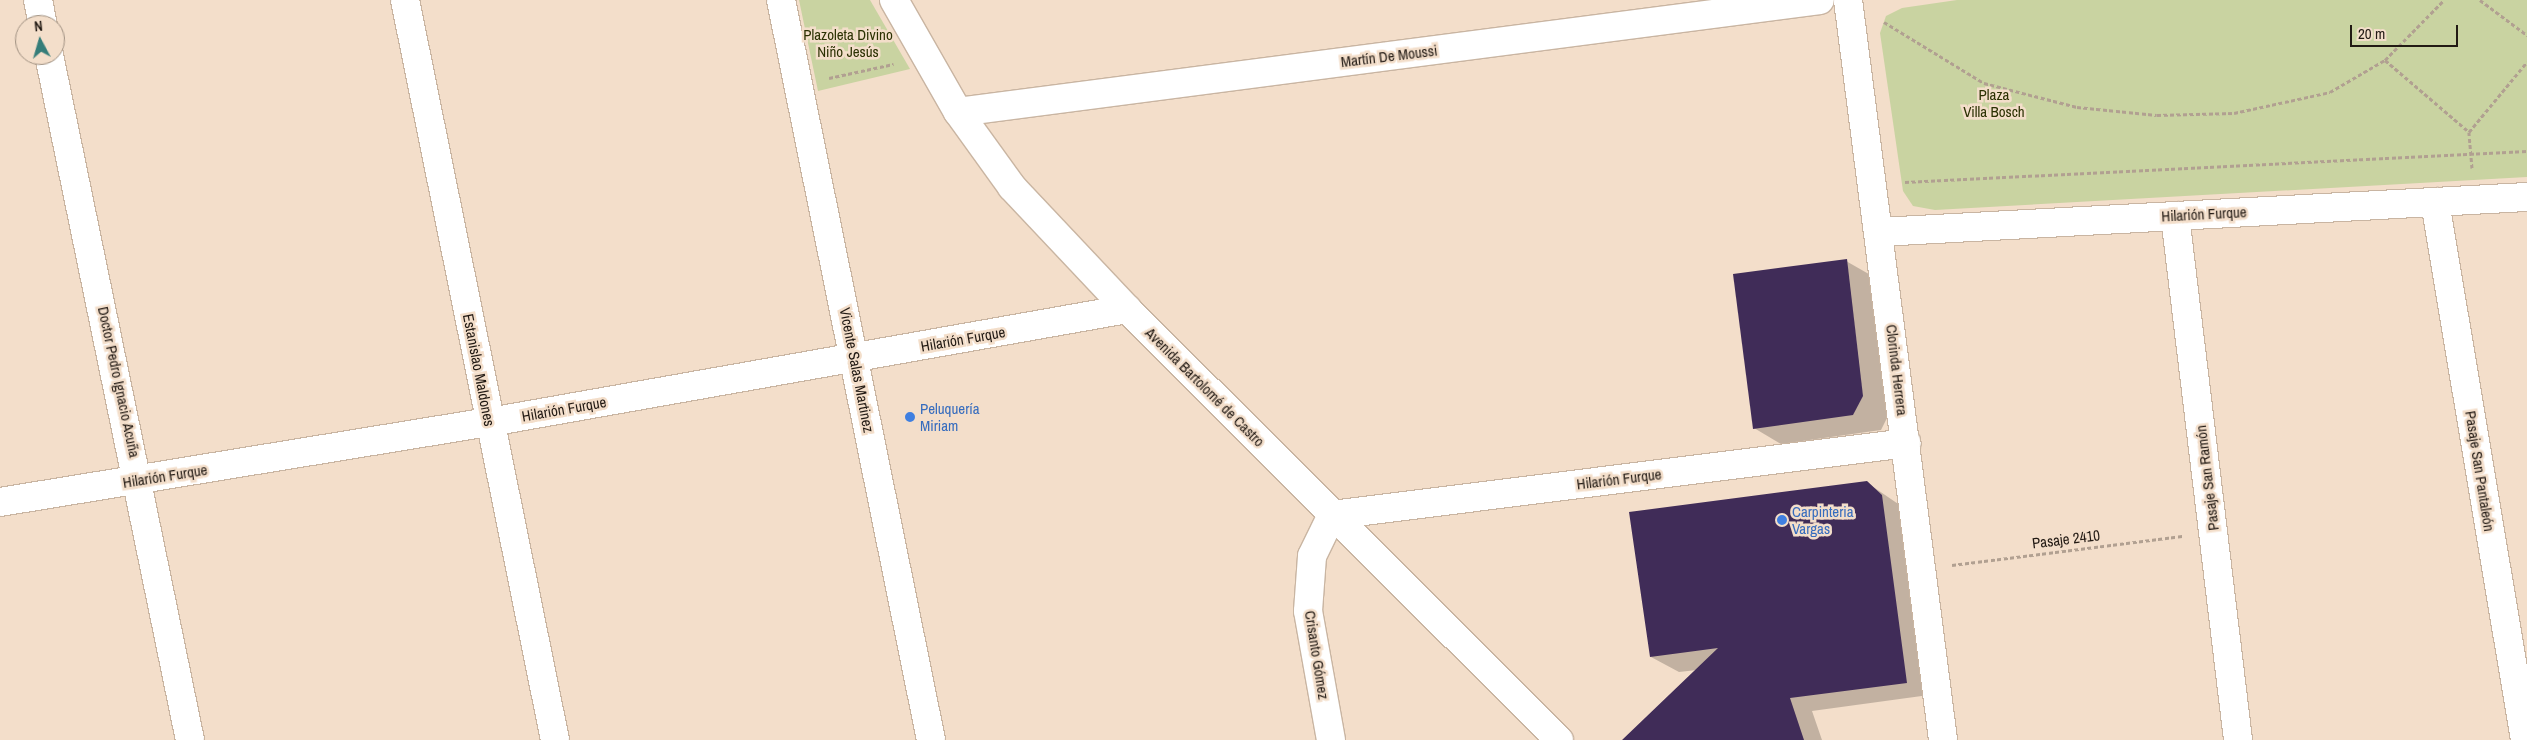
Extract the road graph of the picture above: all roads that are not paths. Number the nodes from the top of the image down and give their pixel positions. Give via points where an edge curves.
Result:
1 (38, 0) edge
2 (405, 0) edge
3 (781, 0) edge
4 (894, 0) edge
5 (1820, 0) edge
6 (1848, 0) edge
7 (41, 15) edge
8 (51, 65) edge
9 (958, 112) junction
10 (2527, 197) edge
11 (2435, 202) junction
12 (2176, 216) junction
13 (1880, 232) junction
14 (1127, 309) junction
15 (855, 358) junction
16 (490, 422) junction
17 (1907, 443) junction
18 (140, 480) junction
19 (0, 502) edge
20 (1332, 515) junction
21 (190, 740) edge
22 (555, 740) edge
23 (931, 740) edge
24 (1331, 740) edge
25 (1559, 740) edge
26 (1943, 740) edge
27 (2238, 740) edge
28 (2525, 740) edge

1 - 7 street
2 - 16 street, Estanislao Maldones
3 - 15 street, Vicente Salas Martinez
4 - 9 street, Avenida Bartolomé de Castro
5 - 9 street, Martín De Moussi
6 - 13 street, Clorinda Herrera
8 - 18 street, Doctor Pedro Ignacio Acuña
9 - 14 street, Avenida Bartolomé de Castro via 1012,187
10 - 11 street, Hilarión Furque
11 - 12 street, Hilarión Furque
11 - 28 street, Pasaje San Pantaleón
12 - 13 street, Hilarión Furque
12 - 27 street, Pasaje San Ramón
13 - 17 street, Clorinda Herrera
14 - 15 street, Hilarión Furque
14 - 20 street, Avenida Bartolomé de Castro
15 - 16 street, Hilarión Furque
15 - 23 street, Vicente Salas Martinez
16 - 18 street, Hilarión Furque
16 - 22 street, Estanislao Maldones
17 - 20 street, Hilarión Furque
17 - 26 street, Clorinda Herrera
18 - 19 street, Hilarión Furque
18 - 21 street, Doctor Pedro Ignacio Acuña
20 - 24 street, Crisanto Gómez via 1312,556 1308,611
20 - 25 street, Avenida Bartolomé de Castro

